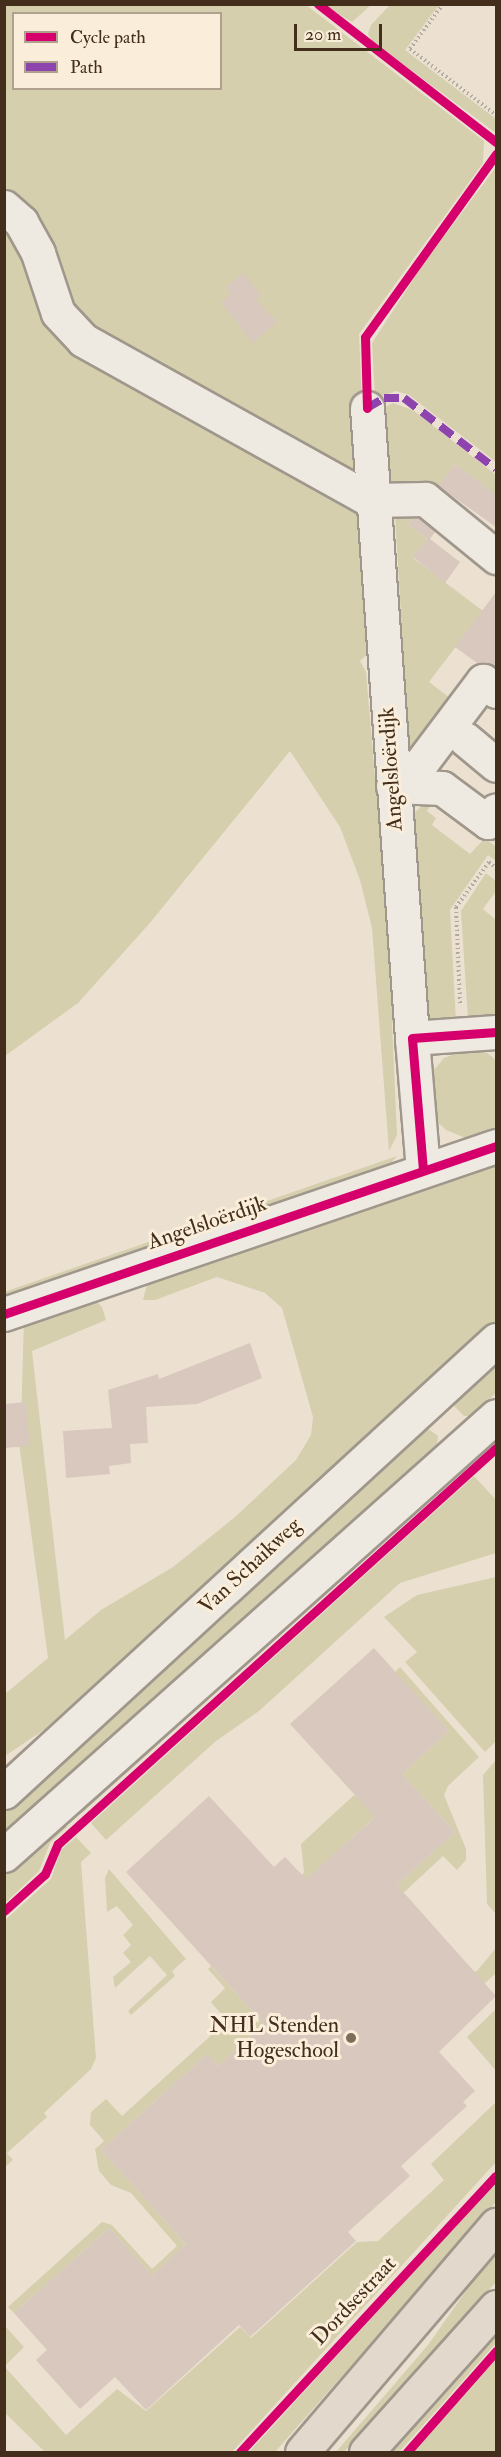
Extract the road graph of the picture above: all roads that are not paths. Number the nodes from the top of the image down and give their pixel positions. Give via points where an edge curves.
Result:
1 (4, 207) edge
2 (367, 408) dead end
3 (371, 500) junction
4 (496, 557) edge
5 (496, 691) edge
6 (465, 739) dead end
7 (496, 765) edge
8 (398, 787) junction
9 (496, 810) edge
10 (496, 1032) edge
11 (412, 1038) junction
12 (496, 1146) edge
13 (423, 1170) junction
14 (4, 1314) edge
15 (496, 1340) edge
16 (496, 1416) edge
17 (4, 1792) edge
18 (4, 1856) edge
19 (496, 2225) edge
20 (496, 2307) edge
21 (302, 2452) edge
22 (366, 2452) edge

1 - 3 street via 21,222 38,253 58,313 83,340
2 - 3 street, Angelsloërdijk
3 - 4 street via 425,499
3 - 8 street, Angelsloërdijk
5 - 8 street via 483,681
6 - 7 street
8 - 9 street via 442,788 488,822
8 - 11 street, Angelsloërdijk
10 - 11 street
11 - 13 street, Angelsloërdijk
12 - 13 street, Angelsloërdijk
13 - 14 street, Angelsloërdijk
15 - 17 street, Van Schaikweg
16 - 18 street
19 - 21 main road
20 - 22 main road

